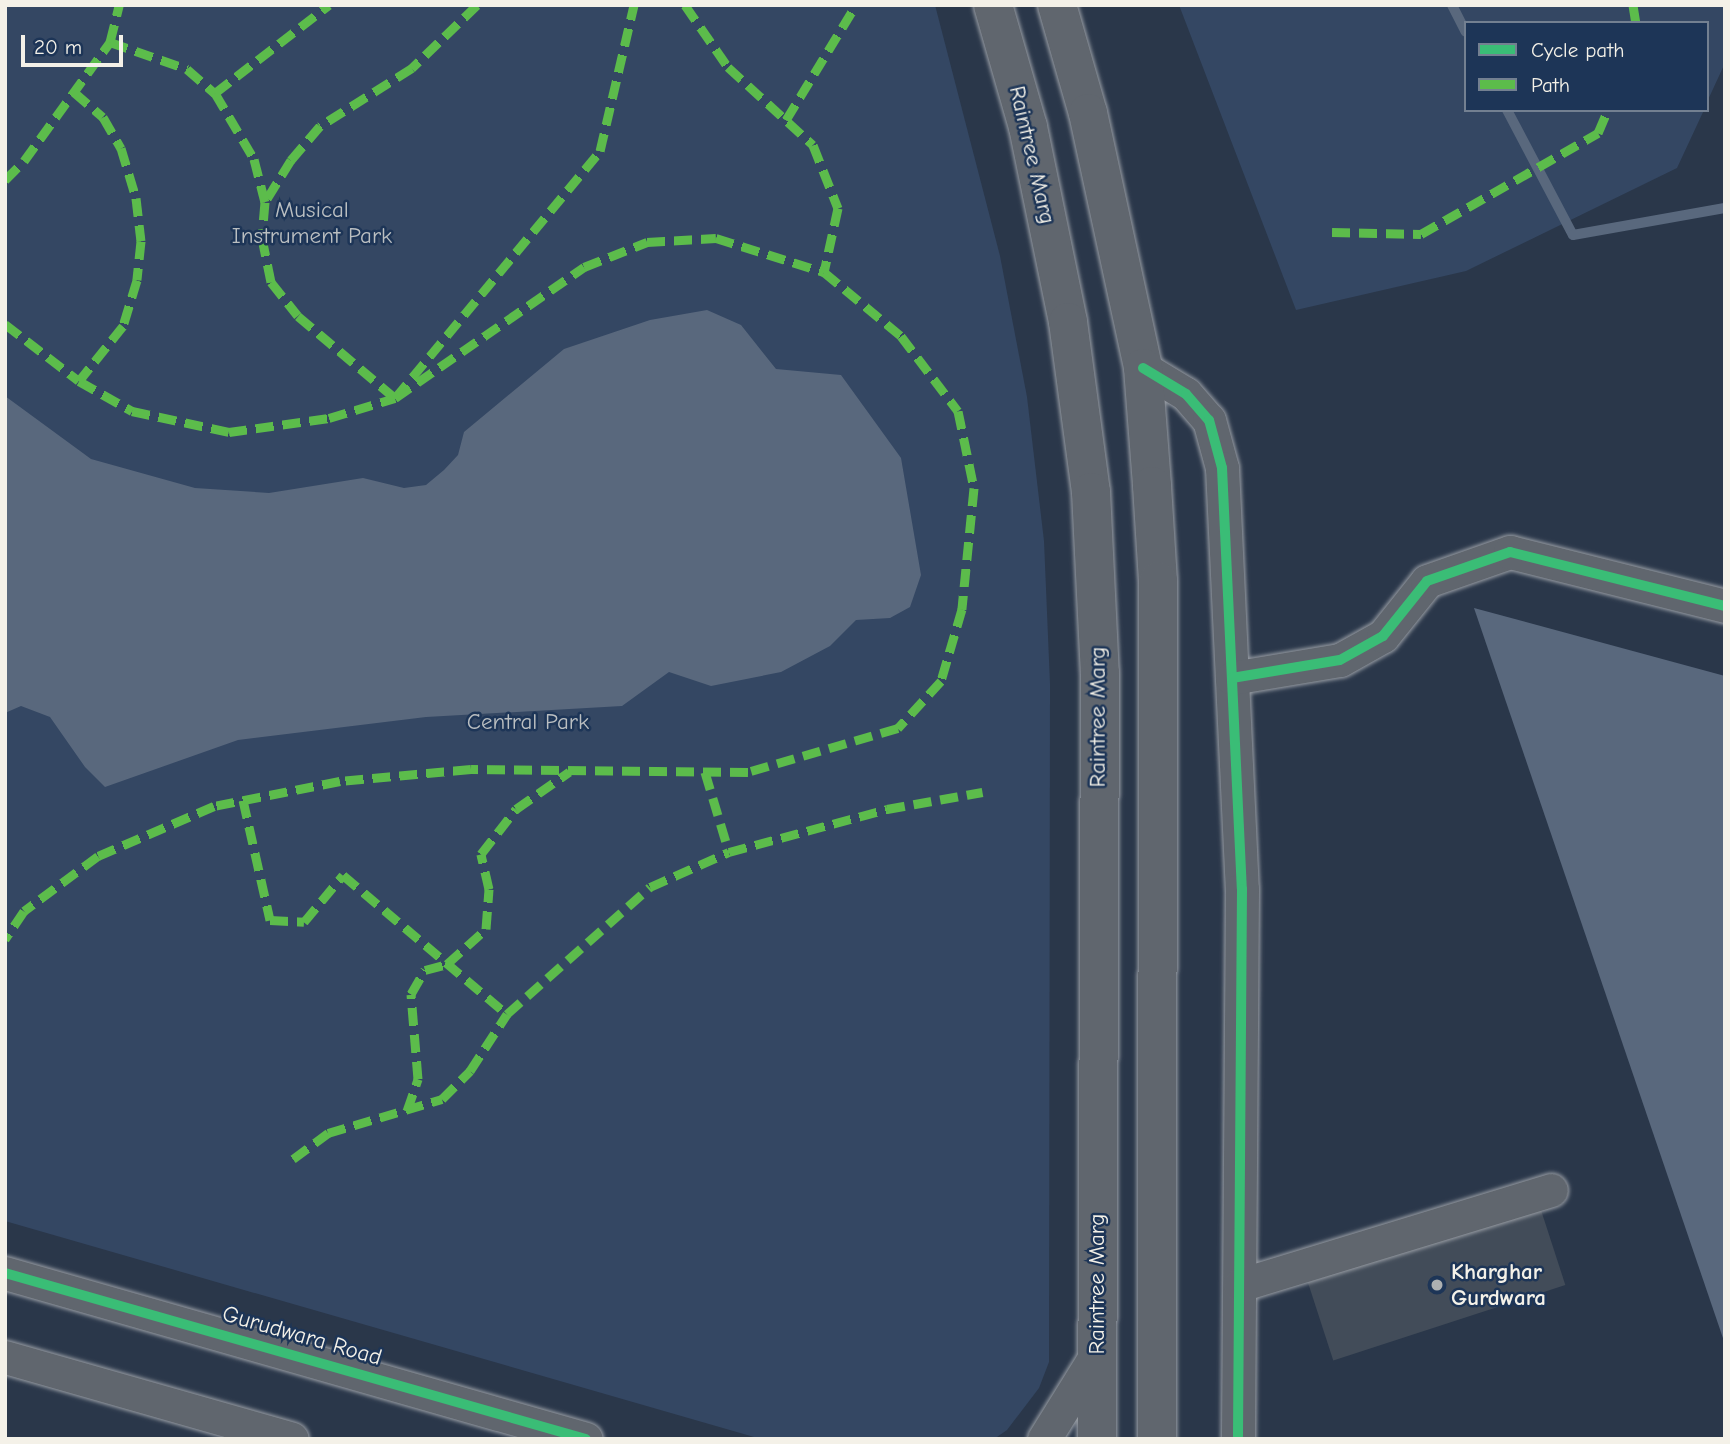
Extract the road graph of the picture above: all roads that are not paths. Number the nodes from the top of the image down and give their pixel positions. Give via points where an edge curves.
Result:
1 (993, 5) edge
2 (1057, 5) edge
3 (1143, 368) junction
4 (1725, 606) edge
5 (1232, 678) junction
6 (1551, 1190) dead end
7 (5, 1273) edge
8 (1240, 1285) junction
9 (1097, 1355) junction
10 (5, 1357) edge
11 (292, 1439) edge
12 (586, 1439) edge
13 (1044, 1439) edge
14 (1097, 1439) edge
15 (1157, 1439) edge
16 (1238, 1439) edge

1 - 9 main road, Raintree Marg via 1028,127 1068,322 1091,492 1100,673
2 - 3 main road via 1088,113
3 - 5 street via 1186,394 1209,420 1222,468
3 - 15 main road via 1158,594
4 - 5 street via 1510,552 1427,581 1383,636 1340,660
5 - 8 street via 1242,889
6 - 8 street
7 - 12 street, Gurudwara Road
8 - 16 street
9 - 13 street
9 - 14 main road, Raintree Marg
10 - 11 street

